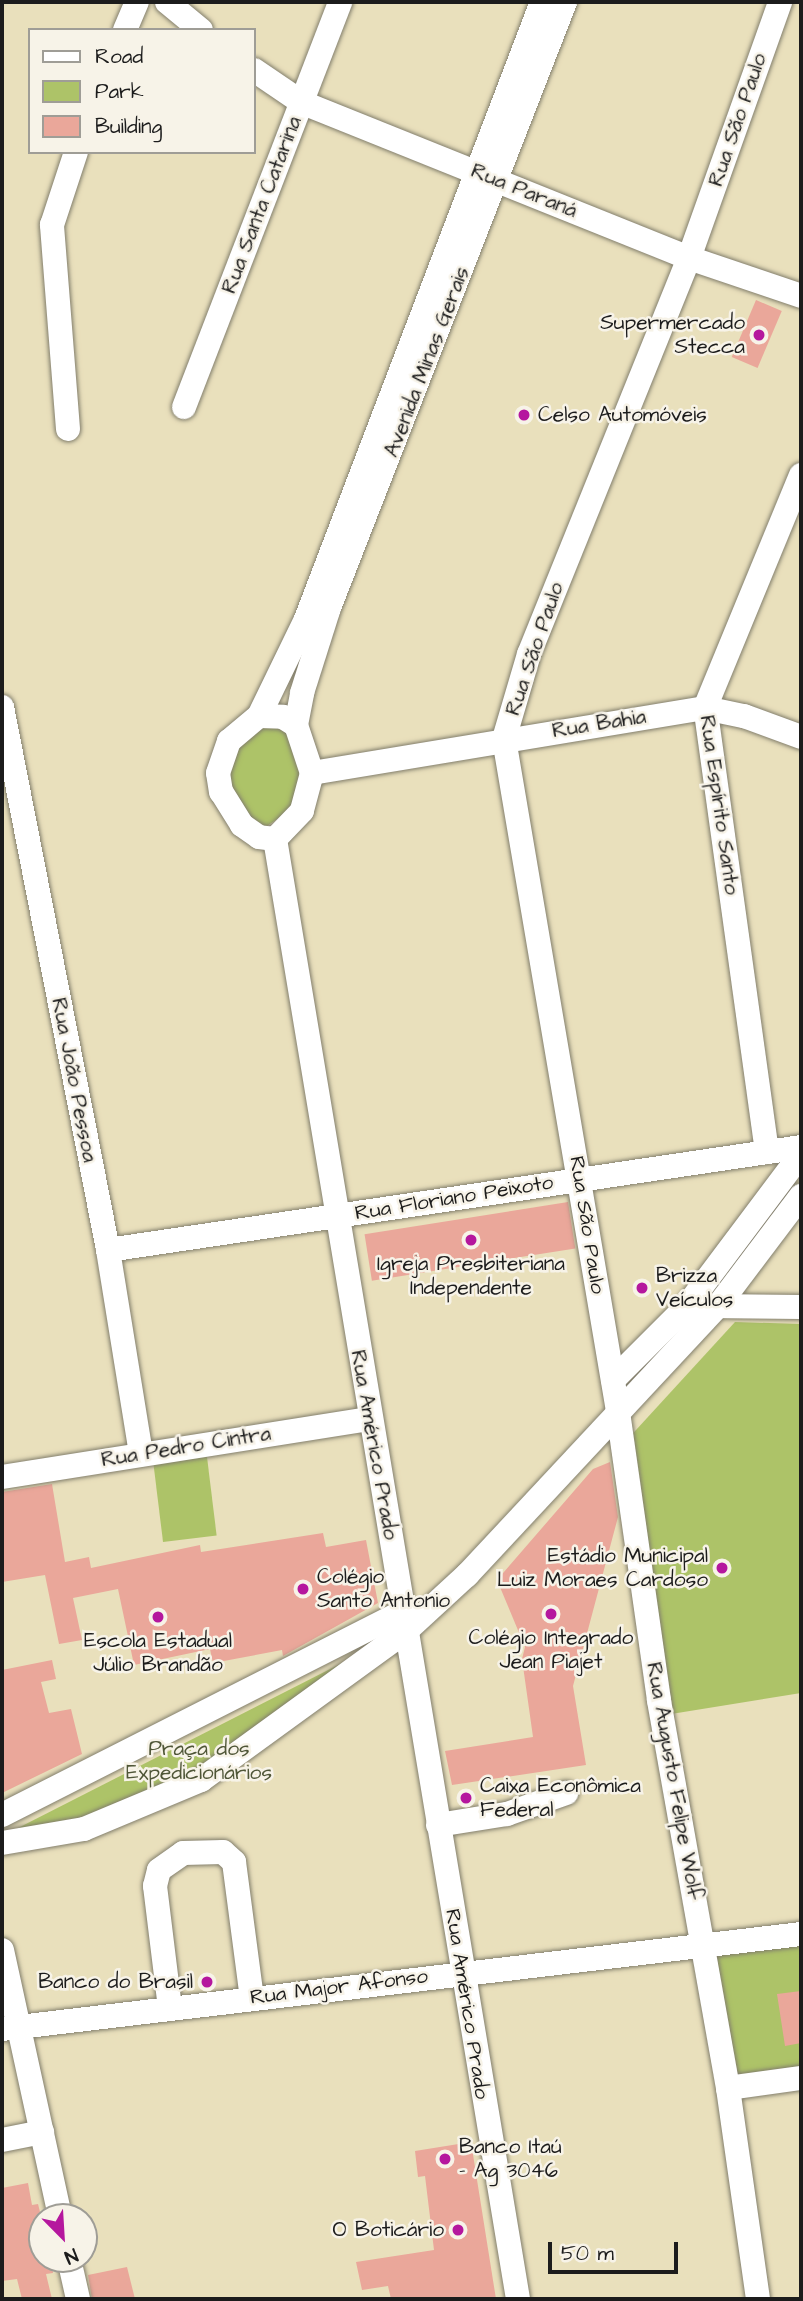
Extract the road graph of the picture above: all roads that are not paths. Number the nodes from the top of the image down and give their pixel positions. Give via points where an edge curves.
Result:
1 (136, 2) edge
2 (167, 2) edge
3 (340, 2) edge
4 (542, 2) edge
5 (565, 2) edge
6 (780, 2) edge
7 (126, 28) edge
8 (199, 28) edge
9 (256, 71) edge
10 (301, 102) junction
11 (75, 154) edge
12 (487, 176) junction
13 (689, 258) junction
14 (801, 296) edge
15 (184, 407) dead end
16 (68, 429) dead end
17 (801, 475) edge
18 (2, 707) edge
19 (705, 708) junction
20 (259, 716) junction
21 (296, 725) junction
22 (801, 737) edge
23 (504, 739) junction
24 (312, 773) junction
25 (275, 839) junction
26 (801, 1147) edge
27 (767, 1152) junction
28 (801, 1154) edge
29 (580, 1179) junction
30 (801, 1196) edge
31 (334, 1217) junction
32 (107, 1250) junction
33 (688, 1306) junction
34 (718, 1306) junction
35 (801, 1307) edge
36 (612, 1380) junction
37 (618, 1410) junction
38 (370, 1419) junction
39 (141, 1454) junction
40 (2, 1477) edge
41 (404, 1622) junction
42 (566, 1793) dead end
43 (2, 1815) edge
44 (438, 1825) junction
45 (2, 1843) edge
46 (801, 1934) edge
47 (703, 1944) junction
48 (2, 1950) edge
49 (461, 1972) junction
50 (252, 1998) junction
51 (170, 2008) junction
52 (10, 2028) edge
53 (801, 2078) edge
54 (728, 2088) junction
55 (42, 2132) junction
56 (2, 2140) edge
57 (57, 2203) edge
58 (72, 2273) edge
59 (78, 2299) edge
60 (518, 2299) edge
61 (758, 2299) edge

1 - 7 street
2 - 8 street
3 - 10 street, Rua Santa Catarina
4 - 12 street, Avenida Minas Gerais
5 - 12 street, Avenida Minas Gerais
6 - 13 street, Rua São Paulo
9 - 10 street, Rua Paraná
10 - 12 street, Rua Paraná
10 - 15 street, Rua Santa Catarina
11 - 16 street via 52,225
12 - 13 street, Rua Paraná
12 - 20 street, Avenida Minas Gerais via 306,619
12 - 21 street, Avenida Minas Gerais via 329,608
13 - 14 street, Rua Paraná
13 - 23 street, Rua São Paulo via 529,654
17 - 19 street, Rua Espírito Santo
18 - 32 street, Rua João Pessoa
19 - 22 street, Rua Bahia via 744,716
19 - 23 street, Rua Bahia
19 - 27 street, Rua Espírito Santo
20 - 21 street via 283,717
20 - 25 street via 229,741 218,773 221,792 236,818 259,837
21 - 24 street
23 - 24 street, Rua Bahia
23 - 29 street, Rua São Paulo
24 - 25 street via 302,811
25 - 31 street, Rua Américo Prado
26 - 27 street, Rua Floriano Peixoto
27 - 29 street, Rua Floriano Peixoto
28 - 33 street
29 - 31 street, Rua Floriano Peixoto
29 - 36 street, Rua São Paulo
30 - 34 street
31 - 32 street, Rua Floriano Peixoto
31 - 38 street, Rua Américo Prado
32 - 39 street, Rua João Pessoa
33 - 34 street
33 - 36 street
34 - 35 street
34 - 37 street
36 - 37 street, Rua São Paulo
37 - 41 street via 467,1576
37 - 47 street, Rua Augusto Felipe Wolf via 659,1700
38 - 39 street, Rua Pedro Cintra
38 - 41 street, Rua Américo Prado
39 - 40 street, Rua Pedro Cintra
41 - 43 street
41 - 44 street, Rua Américo Prado
41 - 45 street via 201,1780 84,1829
42 - 44 street via 507,1814
44 - 49 street, Rua Américo Prado
46 - 47 street, Rua Major Afonso
47 - 49 street, Rua Major Afonso
47 - 54 street, Rua Augusto Felipe Wolf
48 - 52 street
49 - 50 street, Rua Major Afonso
49 - 60 street, Rua Américo Prado
50 - 51 street, Rua Major Afonso
50 - 51 street via 234,1862 223,1852 183,1853 159,1870 155,1886
51 - 52 street, Rua Major Afonso
52 - 55 street
53 - 54 street
54 - 61 street, Rua Augusto Felipe Wolf
55 - 56 street
55 - 57 street
58 - 59 street

